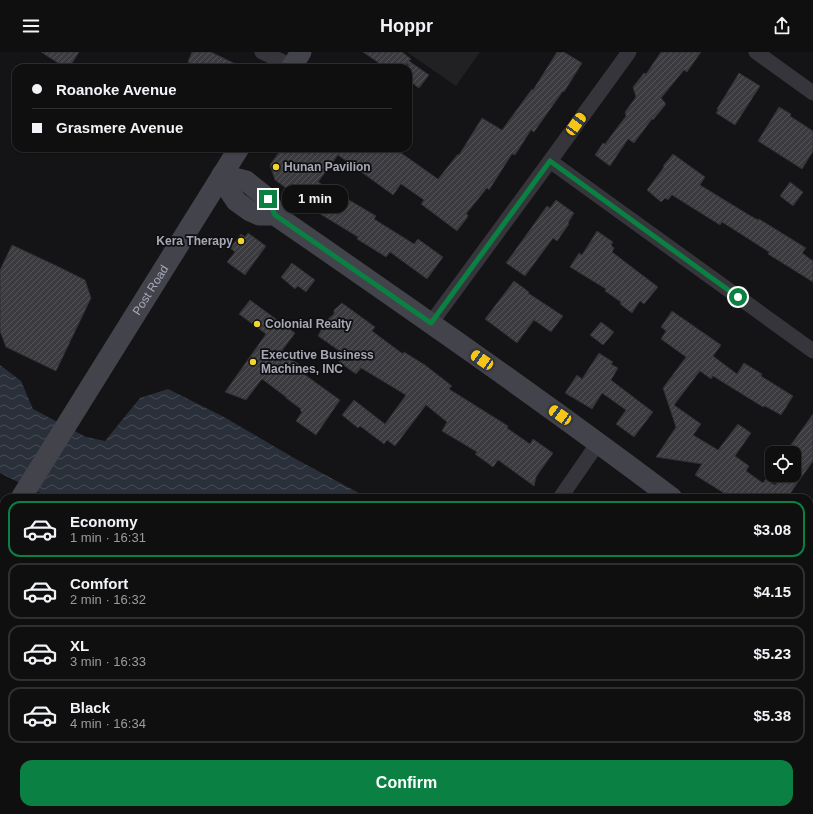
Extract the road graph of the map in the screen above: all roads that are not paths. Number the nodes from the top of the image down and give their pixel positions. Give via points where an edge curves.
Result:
1 (262, 52) edge
2 (628, 52) edge
3 (756, 52) edge
4 (295, 62) edge
5 (813, 93) edge
6 (236, 152) edge
7 (550, 161) junction
8 (222, 175) junction
9 (431, 323) junction
10 (813, 351) edge
11 (598, 443) junction
12 (23, 494) edge
13 (563, 494) edge
14 (667, 494) edge

1 - 4 street
2 - 7 street
3 - 5 street
6 - 8 street, Post Road
7 - 9 street
7 - 10 street
8 - 9 street via 246,181 268,199 275,215
8 - 12 street, Post Road
9 - 11 street
11 - 13 street
11 - 14 street

